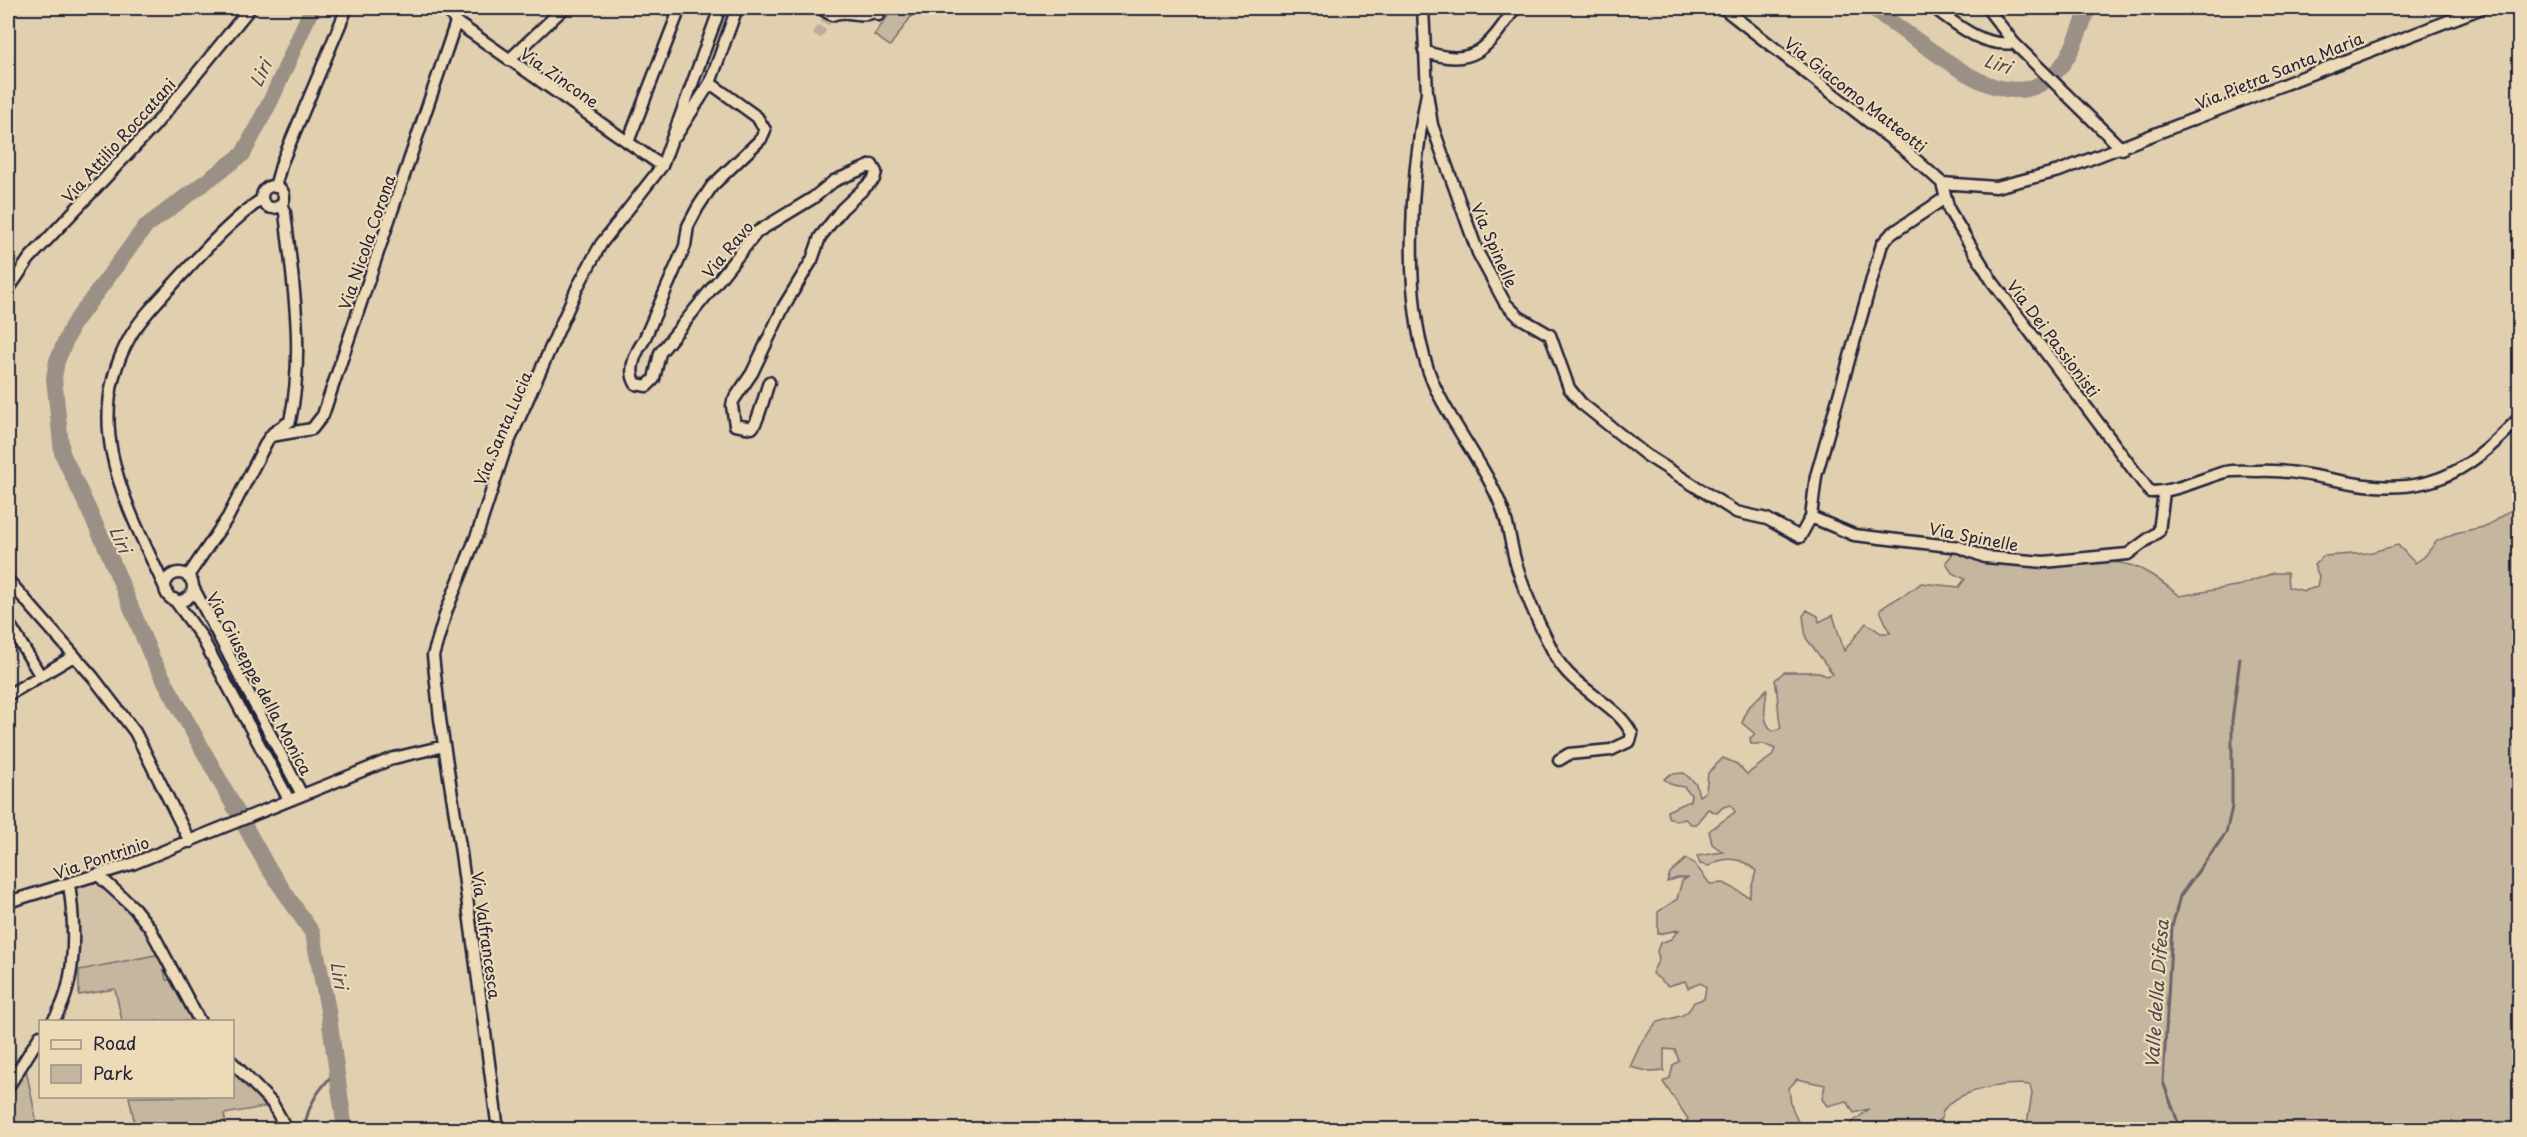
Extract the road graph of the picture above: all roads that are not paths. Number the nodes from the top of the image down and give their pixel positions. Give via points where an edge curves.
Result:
1 (250, 8) edge
2 (347, 8) edge
3 (680, 8) edge
4 (720, 8) edge
5 (737, 8) edge
6 (820, 8) edge
7 (1423, 8) edge
8 (1515, 8) edge
9 (1722, 8) edge
10 (1934, 8) edge
11 (1987, 8) edge
12 (2482, 8) edge
13 (451, 9) edge
14 (560, 9) edge
15 (881, 11) edge
16 (456, 22) junction
17 (2018, 47) junction
18 (1424, 51) junction
19 (509, 60) junction
20 (710, 83) junction
21 (1427, 93) junction
22 (628, 142) junction
23 (669, 146) junction
24 (2122, 149) junction
25 (662, 166) junction
26 (1942, 183) junction
27 (275, 187) junction
28 (1945, 198) junction
29 (262, 199) junction
30 (281, 204) junction
31 (8, 290) edge
32 (769, 382) dead end
33 (2520, 417) edge
34 (271, 436) junction
35 (2164, 492) junction
36 (1811, 517) junction
37 (188, 576) junction
38 (8, 580) edge
39 (193, 587) junction
40 (170, 596) junction
41 (8, 622) edge
42 (74, 656) junction
43 (40, 675) junction
44 (8, 695) edge
45 (444, 746) junction
46 (1559, 760) dead end
47 (301, 793) junction
48 (288, 798) junction
49 (190, 842) junction
50 (98, 875) junction
51 (69, 884) junction
52 (8, 902) edge
53 (53, 1020) edge
54 (199, 1020) edge
55 (39, 1038) edge
56 (234, 1064) edge
57 (8, 1088) edge
58 (287, 1130) edge
59 (498, 1130) edge

1 - 31 street, Via Attilio Roccatani via 155,125 28,259
2 - 27 street
3 - 22 street
4 - 23 street, Via Santa Lucia
5 - 20 street
6 - 15 street via 832,15 842,11
7 - 18 street, Via Spinelle
8 - 18 street via 1476,54 1444,58
9 - 26 street, Via Giacomo Matteotti
10 - 17 street via 1983,40
11 - 17 street
12 - 24 street, Via Pietra Santa Maria
13 - 16 street, Via Zincone
14 - 19 street
16 - 19 street, Via Zincone
16 - 34 street, Via Nicola Corona via 323,415 312,429
17 - 24 street
18 - 21 street, Via Spinelle
19 - 22 street, Via Zincone
20 - 23 street
20 - 32 street, Via Ravo via 757,117 765,130 761,139 712,186 688,226 685,246 636,352 636,384 647,386 654,379 660,353 757,232 834,181 872,165 876,172 874,179 820,237 812,260 734,401 735,425 752,428 757,423
21 - 36 street, Via Spinelle via 1432,125 1487,272 1513,312 1550,335 1569,388 1581,403 1646,455 1736,512 1767,519 1800,537
21 - 46 street via 1415,188 1412,260 1416,327 1424,357 1434,385 1502,508 1518,571 1557,659 1574,680 1626,723 1632,734 1630,741 1611,750 1569,754
22 - 25 street, Via Zincone
23 - 25 street, Via Santa Lucia
24 - 26 street, Via Pietra Santa Maria via 1996,187
25 - 45 street, Via Santa Lucia via 600,244 504,453 433,656
26 - 28 street, Via Dei Passionisti
27 - 29 street via 266,189
27 - 30 street via 283,194
28 - 35 street, Via Dei Passionisti via 1992,281 2150,492
28 - 36 street via 1882,244 1819,465
29 - 30 street via 268,207
29 - 40 street, Via Giuseppe della Monica via 235,217 159,300 130,337 110,391 108,418 115,474
30 - 34 street via 298,338 297,370 290,421
33 - 35 street via 2489,450 2455,474 2414,485 2366,485 2285,470 2227,472
34 - 37 street via 228,517
35 - 36 street, Via Spinelle via 2159,531 2128,554 2043,562 1985,557 1959,547 1854,535
37 - 39 street
37 - 40 street via 171,576 166,583
38 - 42 street
39 - 40 street via 187,598
39 - 47 street, Via Giuseppe della Monica
40 - 48 street, Via Giuseppe della Monica via 201,636
41 - 43 street
42 - 43 street
42 - 49 street via 135,732
43 - 44 street
45 - 47 street via 394,758
45 - 59 street, Via Valfrancesca
47 - 48 street
48 - 49 street, Via Pontrinio
49 - 50 street, Via Pontrinio
50 - 51 street, Via Pontrinio
50 - 54 street via 150,928
51 - 52 street, Via Pontrinio
51 - 53 street via 74,915 68,993
55 - 57 street
56 - 58 street via 272,1103

